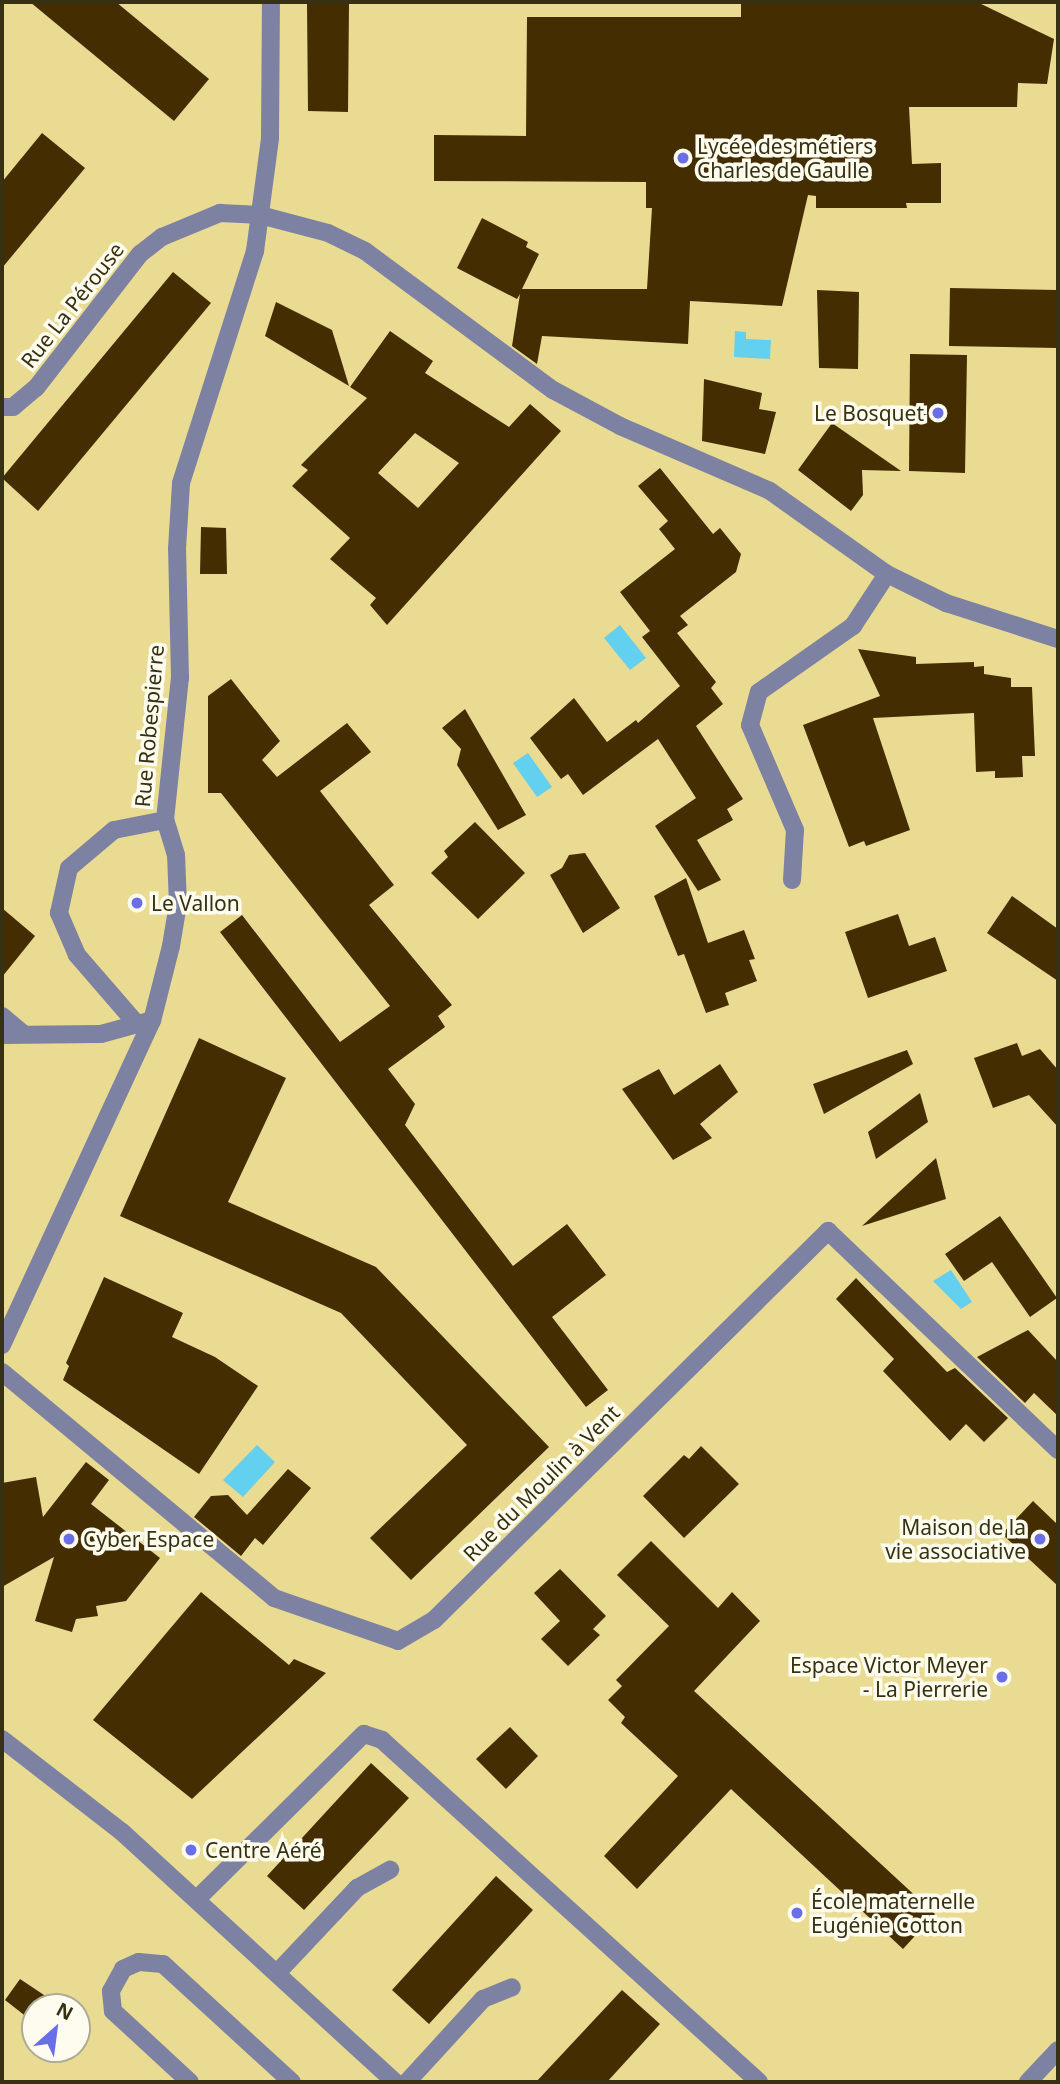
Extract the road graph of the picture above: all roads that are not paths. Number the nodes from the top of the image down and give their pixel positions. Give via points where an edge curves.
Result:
1 (271, 2) edge
2 (260, 215) junction
3 (2, 407) edge
4 (887, 574) junction
5 (1058, 639) edge
6 (164, 820) junction
7 (792, 880) dead end
8 (2, 1016) edge
9 (143, 1022) junction
10 (22, 1033) junction
11 (2, 1035) edge
12 (2, 1345) edge
13 (2, 1373) edge
14 (1058, 1450) edge
15 (2, 1739) edge
16 (390, 1870) dead end
17 (197, 1899) junction
18 (277, 1973) junction
19 (512, 1987) dead end
20 (1058, 2050) edge
21 (190, 2082) edge
22 (292, 2082) edge
23 (395, 2082) edge
24 (407, 2082) edge
25 (759, 2082) edge
26 (1028, 2082) edge

1 - 2 street, Rue Robespierre via 270,138
2 - 3 street, Rue La Pérouse via 220,213 162,237 141,254 36,388 13,407
2 - 4 street, Rue La Pérouse via 328,233 365,251 553,390 620,426 769,491
2 - 6 street, Rue Robespierre via 245,292 181,483 177,550 180,678
4 - 5 street, Rue La Pérouse via 946,603
4 - 7 street via 853,626 759,692 750,725 795,830
6 - 9 street, Rue Robespierre via 176,855 177,904
6 - 9 street via 114,830 69,868 59,913 77,955
8 - 10 street
9 - 10 street via 100,1034
9 - 12 street, Rue Robespierre
10 - 11 street
13 - 14 street, Rue du Moulin à Vent via 274,1598 398,1641 435,1620 828,1231
15 - 17 street via 122,1832
16 - 18 street via 357,1888
17 - 18 street
17 - 25 street via 364,1734 382,1740
18 - 23 street
19 - 24 street via 483,1999
20 - 26 street
21 - 22 street via 113,2011 111,1991 123,1969 139,1962 163,1964

